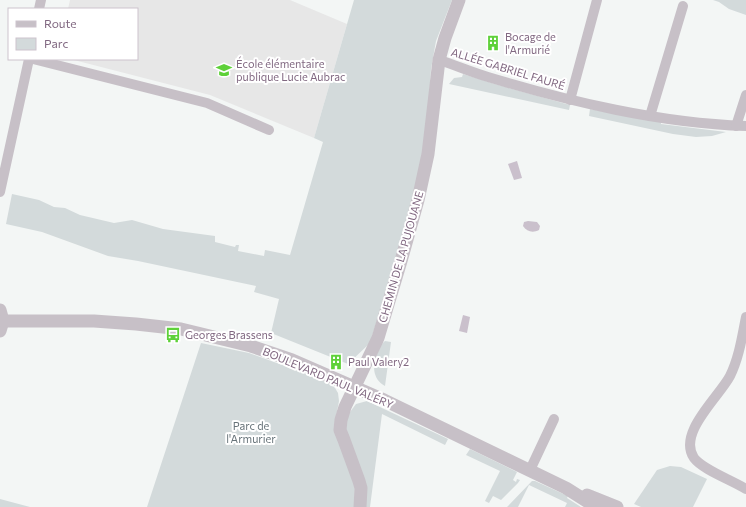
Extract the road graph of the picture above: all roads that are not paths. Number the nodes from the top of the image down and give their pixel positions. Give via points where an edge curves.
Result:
1 (459, 0) edge
2 (596, 0) edge
3 (683, 6) dead end
4 (29, 60) edge
5 (37, 60) edge
6 (439, 60) junction
7 (746, 95) edge
8 (570, 100) junction
9 (650, 116) junction
10 (741, 126) edge
11 (269, 130) dead end
12 (0, 192) edge
13 (746, 317) edge
14 (1, 321) edge
15 (354, 387) junction
16 (554, 419) dead end
17 (530, 470) junction
18 (566, 488) junction
19 (746, 489) edge
20 (360, 507) edge
21 (596, 507) edge
22 (617, 507) edge

1 - 6 street, CHEMIN DE LA PUJOUANE via 444,38
2 - 8 street, ALLÉE GABRIEL FAURÉ
3 - 9 street
4 - 12 street
5 - 11 street via 207,103
6 - 8 street, ALLÉE GABRIEL FAURÉ
6 - 15 street, CHEMIN DE LA PUJOUANE via 428,154 415,212 384,322
7 - 10 street, ALLÉE GABRIEL FAURÉ
8 - 9 street, ALLÉE GABRIEL FAURÉ
9 - 10 street, ALLÉE GABRIEL FAURÉ
13 - 19 street via 737,359 729,377 696,425 690,442 692,454 700,463
14 - 15 street, BOULEVARD PAUL VALÉRY via 110,321 181,330 251,346 292,360
15 - 17 street, BOULEVARD PAUL VALÉRY
15 - 20 street, CHEMIN DE LA PUJOUANE via 345,407 340,430 361,488
16 - 17 street
17 - 18 street, BOULEVARD PAUL VALÉRY
18 - 21 street, BOULEVARD PAUL VALÉRY
18 - 22 street, BOULEVARD PAUL VALÉRY via 599,498

